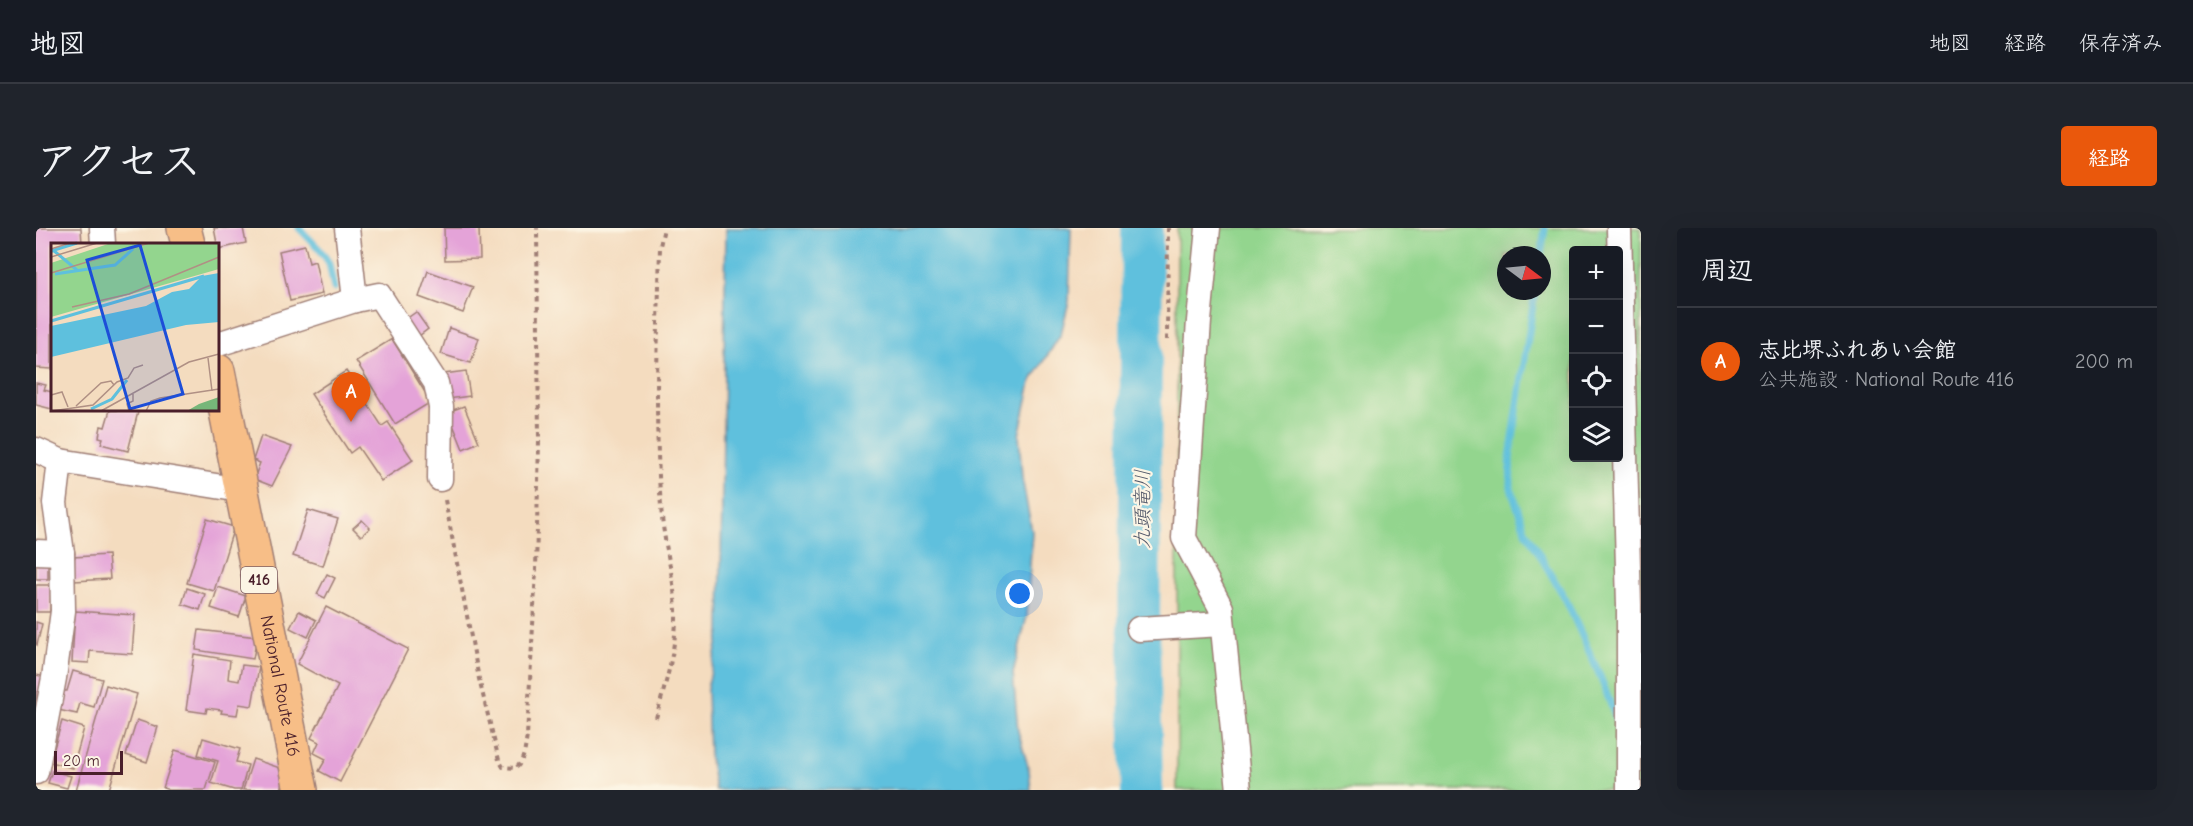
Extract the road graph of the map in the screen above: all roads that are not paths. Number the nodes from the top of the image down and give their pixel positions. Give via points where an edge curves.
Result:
1 (102, 228) edge
2 (184, 228) edge
3 (347, 228) edge
4 (1208, 228) edge
5 (1619, 228) edge
6 (104, 243) edge
7 (188, 243) edge
8 (355, 300) junction
9 (219, 344) edge
10 (219, 376) edge
11 (36, 450) edge
12 (60, 461) junction
13 (440, 479) road end
14 (241, 490) junction
15 (36, 552) edge
16 (63, 553) junction
17 (1222, 624) junction
18 (1139, 629) dead end
19 (36, 772) edge
20 (301, 790) edge
21 (1239, 790) edge
22 (1629, 790) edge

1 - 6 street
2 - 7 highway
3 - 8 street
4 - 17 street via 1184,538 1221,608
5 - 22 street via 1629,605
8 - 9 street
8 - 13 street via 379,295 436,384 441,407
10 - 14 highway, National Route 416 / 416
11 - 12 street
12 - 14 street
12 - 16 street via 55,503
14 - 20 highway, National Route 416 / 416
15 - 16 street
16 - 19 street via 63,611
17 - 18 street
17 - 21 street

